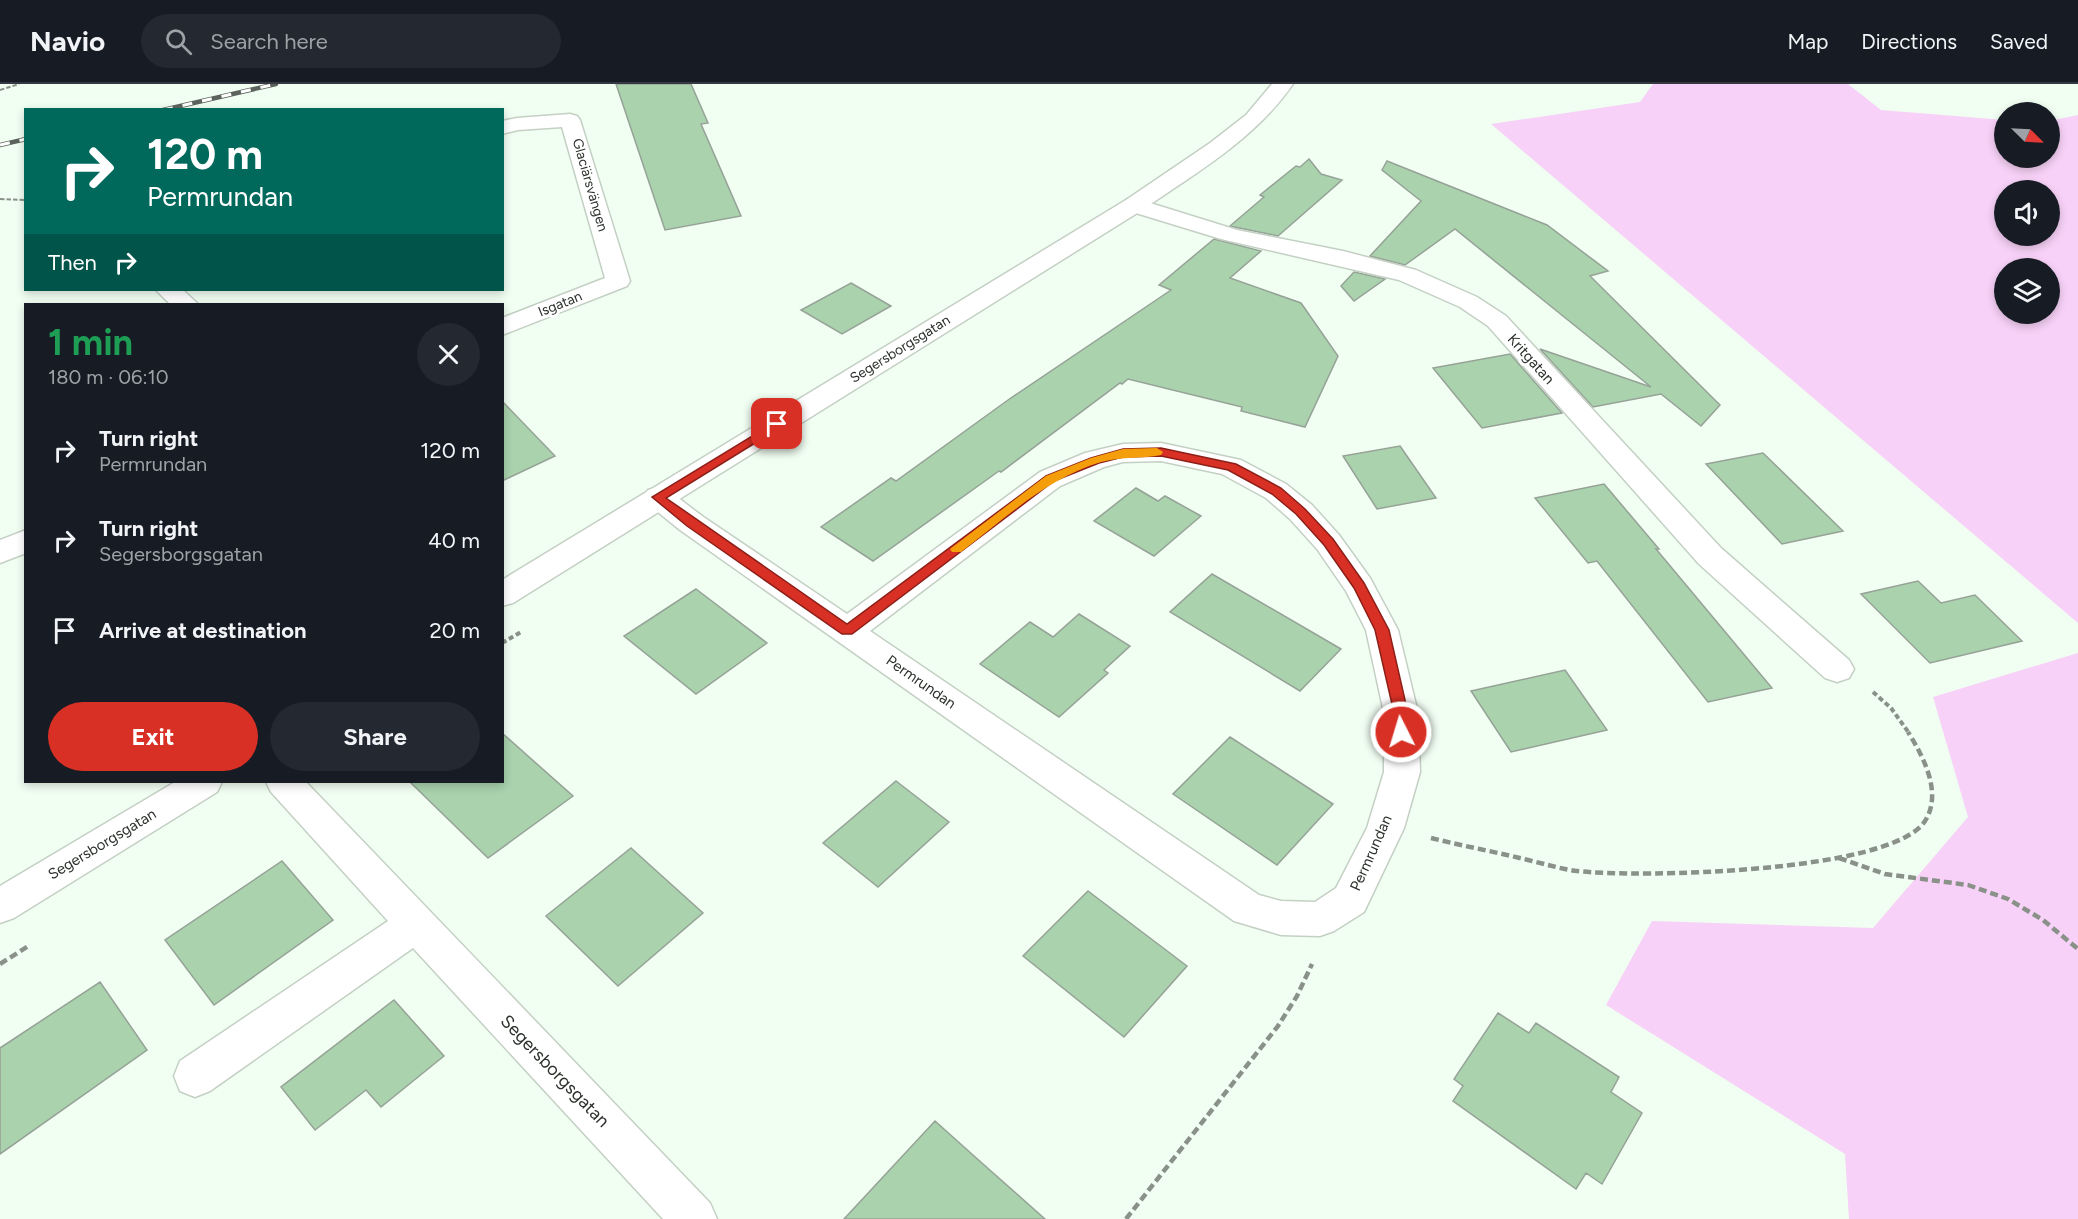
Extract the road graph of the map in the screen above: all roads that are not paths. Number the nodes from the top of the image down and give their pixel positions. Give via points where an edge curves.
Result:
1 (1283, 84) edge
2 (504, 127) edge
3 (1134, 205) junction
4 (618, 281) joint
5 (169, 291) edge
6 (184, 303) edge
7 (504, 326) edge
8 (658, 497) junction
9 (24, 541) edge
10 (0, 552) edge
11 (504, 594) edge
12 (847, 631) junction
13 (1837, 669) road end
14 (202, 783) edge
15 (285, 783) edge
16 (0, 906) edge
17 (415, 925) junction
18 (195, 1076) dead end
19 (694, 1219) edge

1 - 3 street, Segersborgsgatan via 1253,119 1218,148
2 - 4 street, Glaciärsvängen via 570,120
3 - 8 street, Segersborgsgatan
3 - 13 street, Kritgatan via 1244,238 1399,271 1479,307 1497,321 1710,556
4 - 7 street, Isgatan
5 - 6 street
8 - 11 street, Segersborgsgatan
8 - 12 street, Permrundan
9 - 10 street
12 - 12 street, Permrundan via 1248,909 1281,918 1320,919 1350,900 1385,828 1402,772 1401,713 1382,630 1353,578 1301,512 1276,491 1231,467 1161,452 1123,453 1050,479
14 - 16 street, Segersborgsgatan
15 - 17 street, Segersborgsgatan
17 - 18 street
17 - 19 street, Segersborgsgatan

